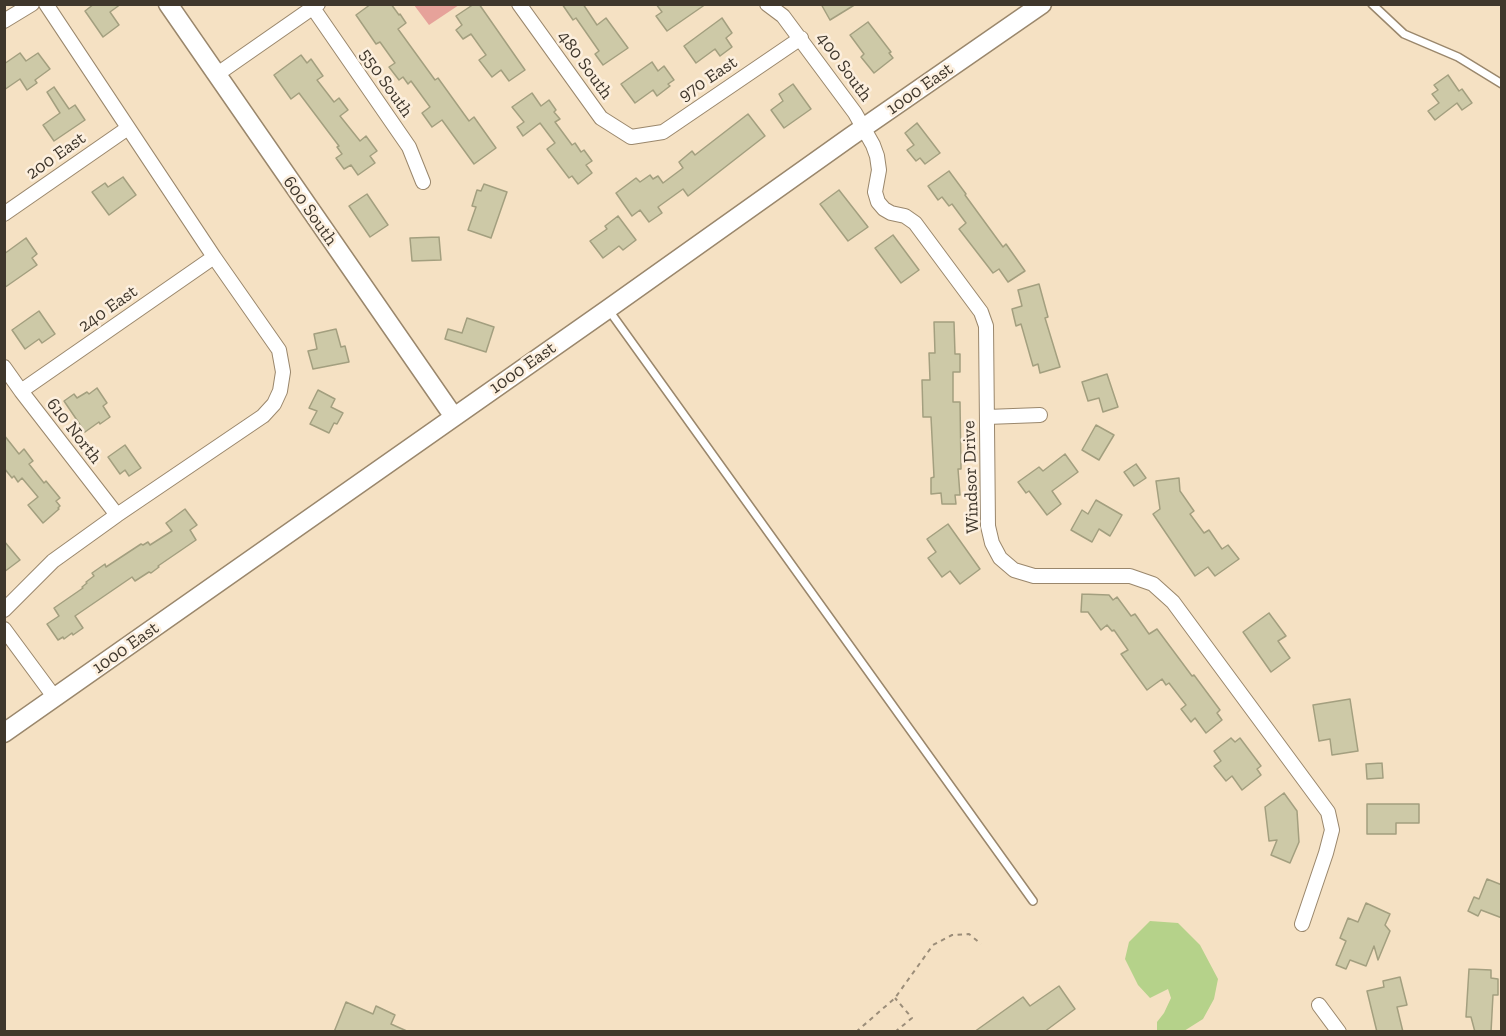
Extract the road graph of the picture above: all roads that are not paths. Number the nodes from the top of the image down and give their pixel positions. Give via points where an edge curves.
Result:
1 (32, 4) edge
2 (46, 4) edge
3 (168, 4) edge
4 (519, 4) edge
5 (767, 4) edge
6 (1042, 4) edge
7 (1372, 4) edge
8 (316, 6) edge
9 (4, 21) edge
10 (801, 38) junction
11 (216, 75) junction
12 (1502, 84) edge
13 (128, 128) junction
14 (863, 128) junction
15 (631, 137) joint
16 (423, 182) dead end
17 (4, 214) edge
18 (214, 257) junction
19 (608, 309) junction
20 (4, 367) edge
21 (21, 391) junction
22 (1040, 416) dead end
23 (453, 417) junction
24 (987, 417) junction
25 (117, 515) junction
26 (4, 610) edge
27 (4, 628) edge
28 (55, 698) junction
29 (4, 733) edge
30 (1033, 902) dead end
31 (1302, 924) dead end
32 (1319, 1005) dead end
33 (1339, 1032) edge

1 - 9 street
2 - 13 street
3 - 11 street, 600 South
4 - 15 street, 480 South via 601,118
5 - 10 street, 400 South
6 - 14 street, 1000 East
7 - 12 lane via 1404,34 1458,57
8 - 11 street
8 - 16 street, 550 South via 409,147
10 - 14 street, 400 South
10 - 15 street, 970 East via 663,132
11 - 23 street, 600 South
13 - 17 street, 200 East
13 - 18 street
14 - 19 street, 1000 East
14 - 24 street, Windsor Drive via 877,156 878,202 891,213 915,223 981,312 986,326
18 - 21 street, 240 East
18 - 25 street via 279,350 283,372 280,391 263,416
19 - 23 street, 1000 East
19 - 30 lane
20 - 21 street, 610 North
21 - 25 street, 610 North
22 - 24 street
23 - 28 street, 1000 East
24 - 31 street, Windsor Drive via 988,526 1000,558 1014,570 1034,576 1130,576 1153,584 1173,602 1328,812 1332,830
25 - 26 street via 53,561
27 - 28 street
28 - 29 street, 1000 East
32 - 33 street

